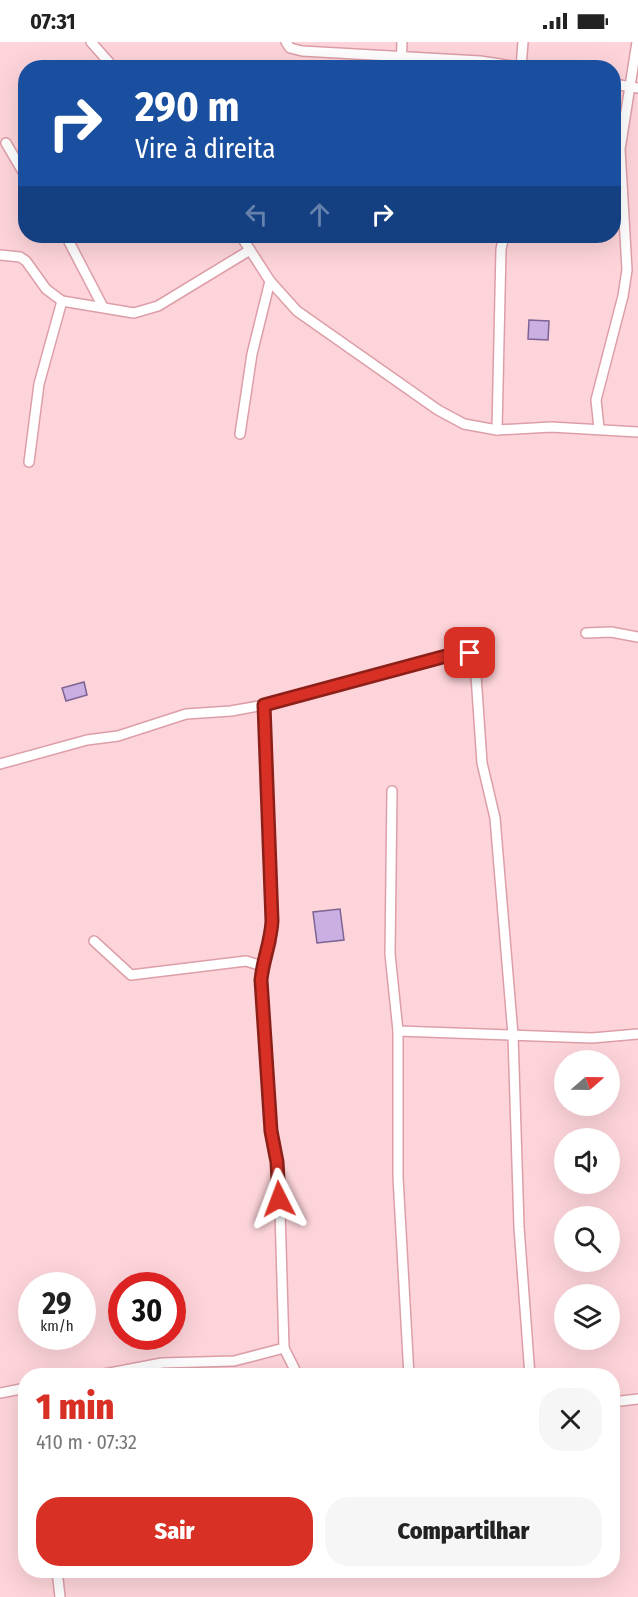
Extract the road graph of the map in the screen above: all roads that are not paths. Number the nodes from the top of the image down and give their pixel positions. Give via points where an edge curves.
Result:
1 (91, 42) edge
2 (286, 42) edge
3 (402, 42) edge
4 (523, 42) edge
5 (637, 42) edge
6 (401, 56) junction
7 (107, 60) edge
8 (401, 60) edge
9 (464, 60) edge
10 (522, 60) edge
11 (634, 88) edge
12 (6, 143) dead end
13 (621, 145) edge
14 (18, 163) edge
15 (621, 166) edge
16 (70, 243) edge
17 (246, 243) edge
18 (504, 243) edge
19 (250, 250) junction
20 (0, 255) edge
21 (270, 280) junction
22 (62, 301) junction
23 (103, 307) junction
24 (599, 428) junction
25 (497, 430) junction
26 (638, 432) edge
27 (240, 434) dead end
28 (29, 462) dead end
29 (586, 633) dead end
30 (638, 637) edge
31 (264, 705) junction
32 (0, 764) edge
33 (392, 791) dead end
34 (94, 941) dead end
35 (262, 966) junction
36 (398, 1031) junction
37 (638, 1034) edge
38 (513, 1035) junction
39 (284, 1348) junction
40 (136, 1368) edge
41 (294, 1368) edge
42 (409, 1368) edge
43 (529, 1368) edge
44 (18, 1390) edge
45 (0, 1393) edge
46 (638, 1399) edge
47 (620, 1401) edge
48 (58, 1578) edge
49 (60, 1597) edge

1 - 7 street
2 - 6 street via 290,48 302,51
3 - 6 street
4 - 10 street
5 - 11 street
6 - 8 street
6 - 9 street
11 - 13 street
12 - 14 street
15 - 24 street via 627,270 596,400
16 - 23 street
17 - 19 street
18 - 25 street
19 - 21 street
19 - 23 street via 146,311 134,313
20 - 22 street via 20,256
21 - 25 street via 297,311 438,410 464,424
21 - 27 street via 252,354
22 - 23 street
22 - 28 street via 39,384
24 - 25 street
24 - 26 street
29 - 30 street
31 - 32 street via 186,714 118,736 87,740
31 - 35 street via 272,921 271,942
31 - 38 street via 461,652 470,653 475,662 482,763 495,818
33 - 36 street via 390,954
34 - 35 street via 131,975 246,961
35 - 39 street via 270,1119 279,1178
36 - 38 street
36 - 42 street via 398,1177
37 - 38 street via 592,1038
38 - 43 street via 519,1227
39 - 40 street via 234,1361 162,1363
39 - 41 street
44 - 45 street
46 - 47 street
48 - 49 street

